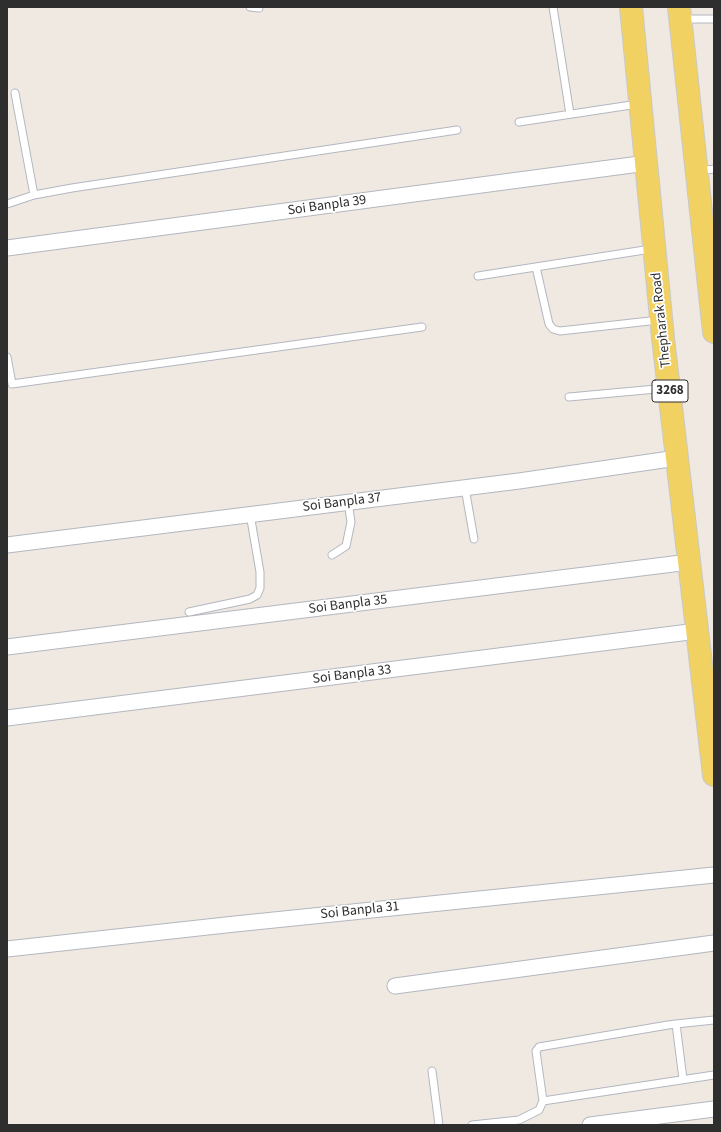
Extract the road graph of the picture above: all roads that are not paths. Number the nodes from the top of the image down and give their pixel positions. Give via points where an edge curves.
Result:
1 (250, 7) edge
2 (553, 7) edge
3 (631, 7) edge
4 (259, 8) dead end
5 (680, 13) edge
6 (714, 19) edge
7 (15, 94) dead end
8 (640, 104) junction
9 (570, 114) junction
10 (519, 122) dead end
11 (457, 130) dead end
12 (647, 163) junction
13 (706, 170) edge
14 (34, 195) junction
15 (7, 204) edge
16 (7, 248) edge
17 (656, 248) junction
18 (710, 250) edge
19 (536, 267) junction
20 (478, 276) dead end
21 (662, 320) junction
22 (422, 327) dead end
23 (714, 332) edge
24 (7, 357) edge
25 (669, 388) junction
26 (569, 397) dead end
27 (677, 458) junction
28 (465, 488) junction
29 (348, 502) junction
30 (250, 514) junction
31 (474, 540) dead end
32 (7, 545) edge
33 (332, 555) dead end
34 (689, 562) junction
35 (190, 612) dead end
36 (697, 631) junction
37 (7, 647) edge
38 (7, 718) edge
39 (714, 775) edge
40 (714, 875) edge
41 (714, 942) edge
42 (7, 949) edge
43 (395, 986) dead end
44 (714, 1020) edge
45 (676, 1024) junction
46 (432, 1071) dead end
47 (714, 1075) edge
48 (683, 1080) junction
49 (543, 1101) junction
50 (714, 1110) edge
51 (439, 1125) edge
52 (472, 1125) edge
53 (590, 1125) edge

1 - 4 lane
2 - 9 lane
3 - 8 main road, Thepharak Road / 3268
5 - 6 lane
5 - 13 main road
7 - 14 lane
8 - 9 lane
8 - 12 main road, Thepharak Road / 3268
9 - 10 lane
11 - 14 lane
12 - 16 street, Soi Banpla 39
12 - 17 main road, Thepharak Road / 3268
13 - 18 main road
14 - 15 lane
17 - 19 lane
17 - 21 main road, Thepharak Road / 3268
18 - 23 main road
19 - 20 lane
19 - 21 lane via 549,324 553,329 560,331
21 - 25 main road, Thepharak Road / 3268
22 - 24 lane via 12,384
25 - 26 lane
25 - 27 main road, Thepharak Road / 3268
27 - 28 street, Soi Banpla 37
27 - 34 main road, Thepharak Road / 3268
28 - 29 street, Soi Banpla 37
28 - 31 lane
29 - 30 street, Soi Banpla 37
29 - 33 lane via 351,522 346,546
30 - 32 street, Soi Banpla 37
30 - 35 lane via 260,572 260,588 257,595 250,599
34 - 36 main road, Thepharak Road / 3268
34 - 37 street, Soi Banpla 35
36 - 38 street, Soi Banpla 33
36 - 39 main road, Thepharak Road / 3268
40 - 42 street, Soi Banpla 31
41 - 43 street
44 - 45 lane
45 - 48 lane
45 - 49 lane via 539,1047 536,1051
46 - 51 lane
47 - 48 lane
48 - 49 lane
49 - 52 lane via 539,1110 519,1120
50 - 53 street

